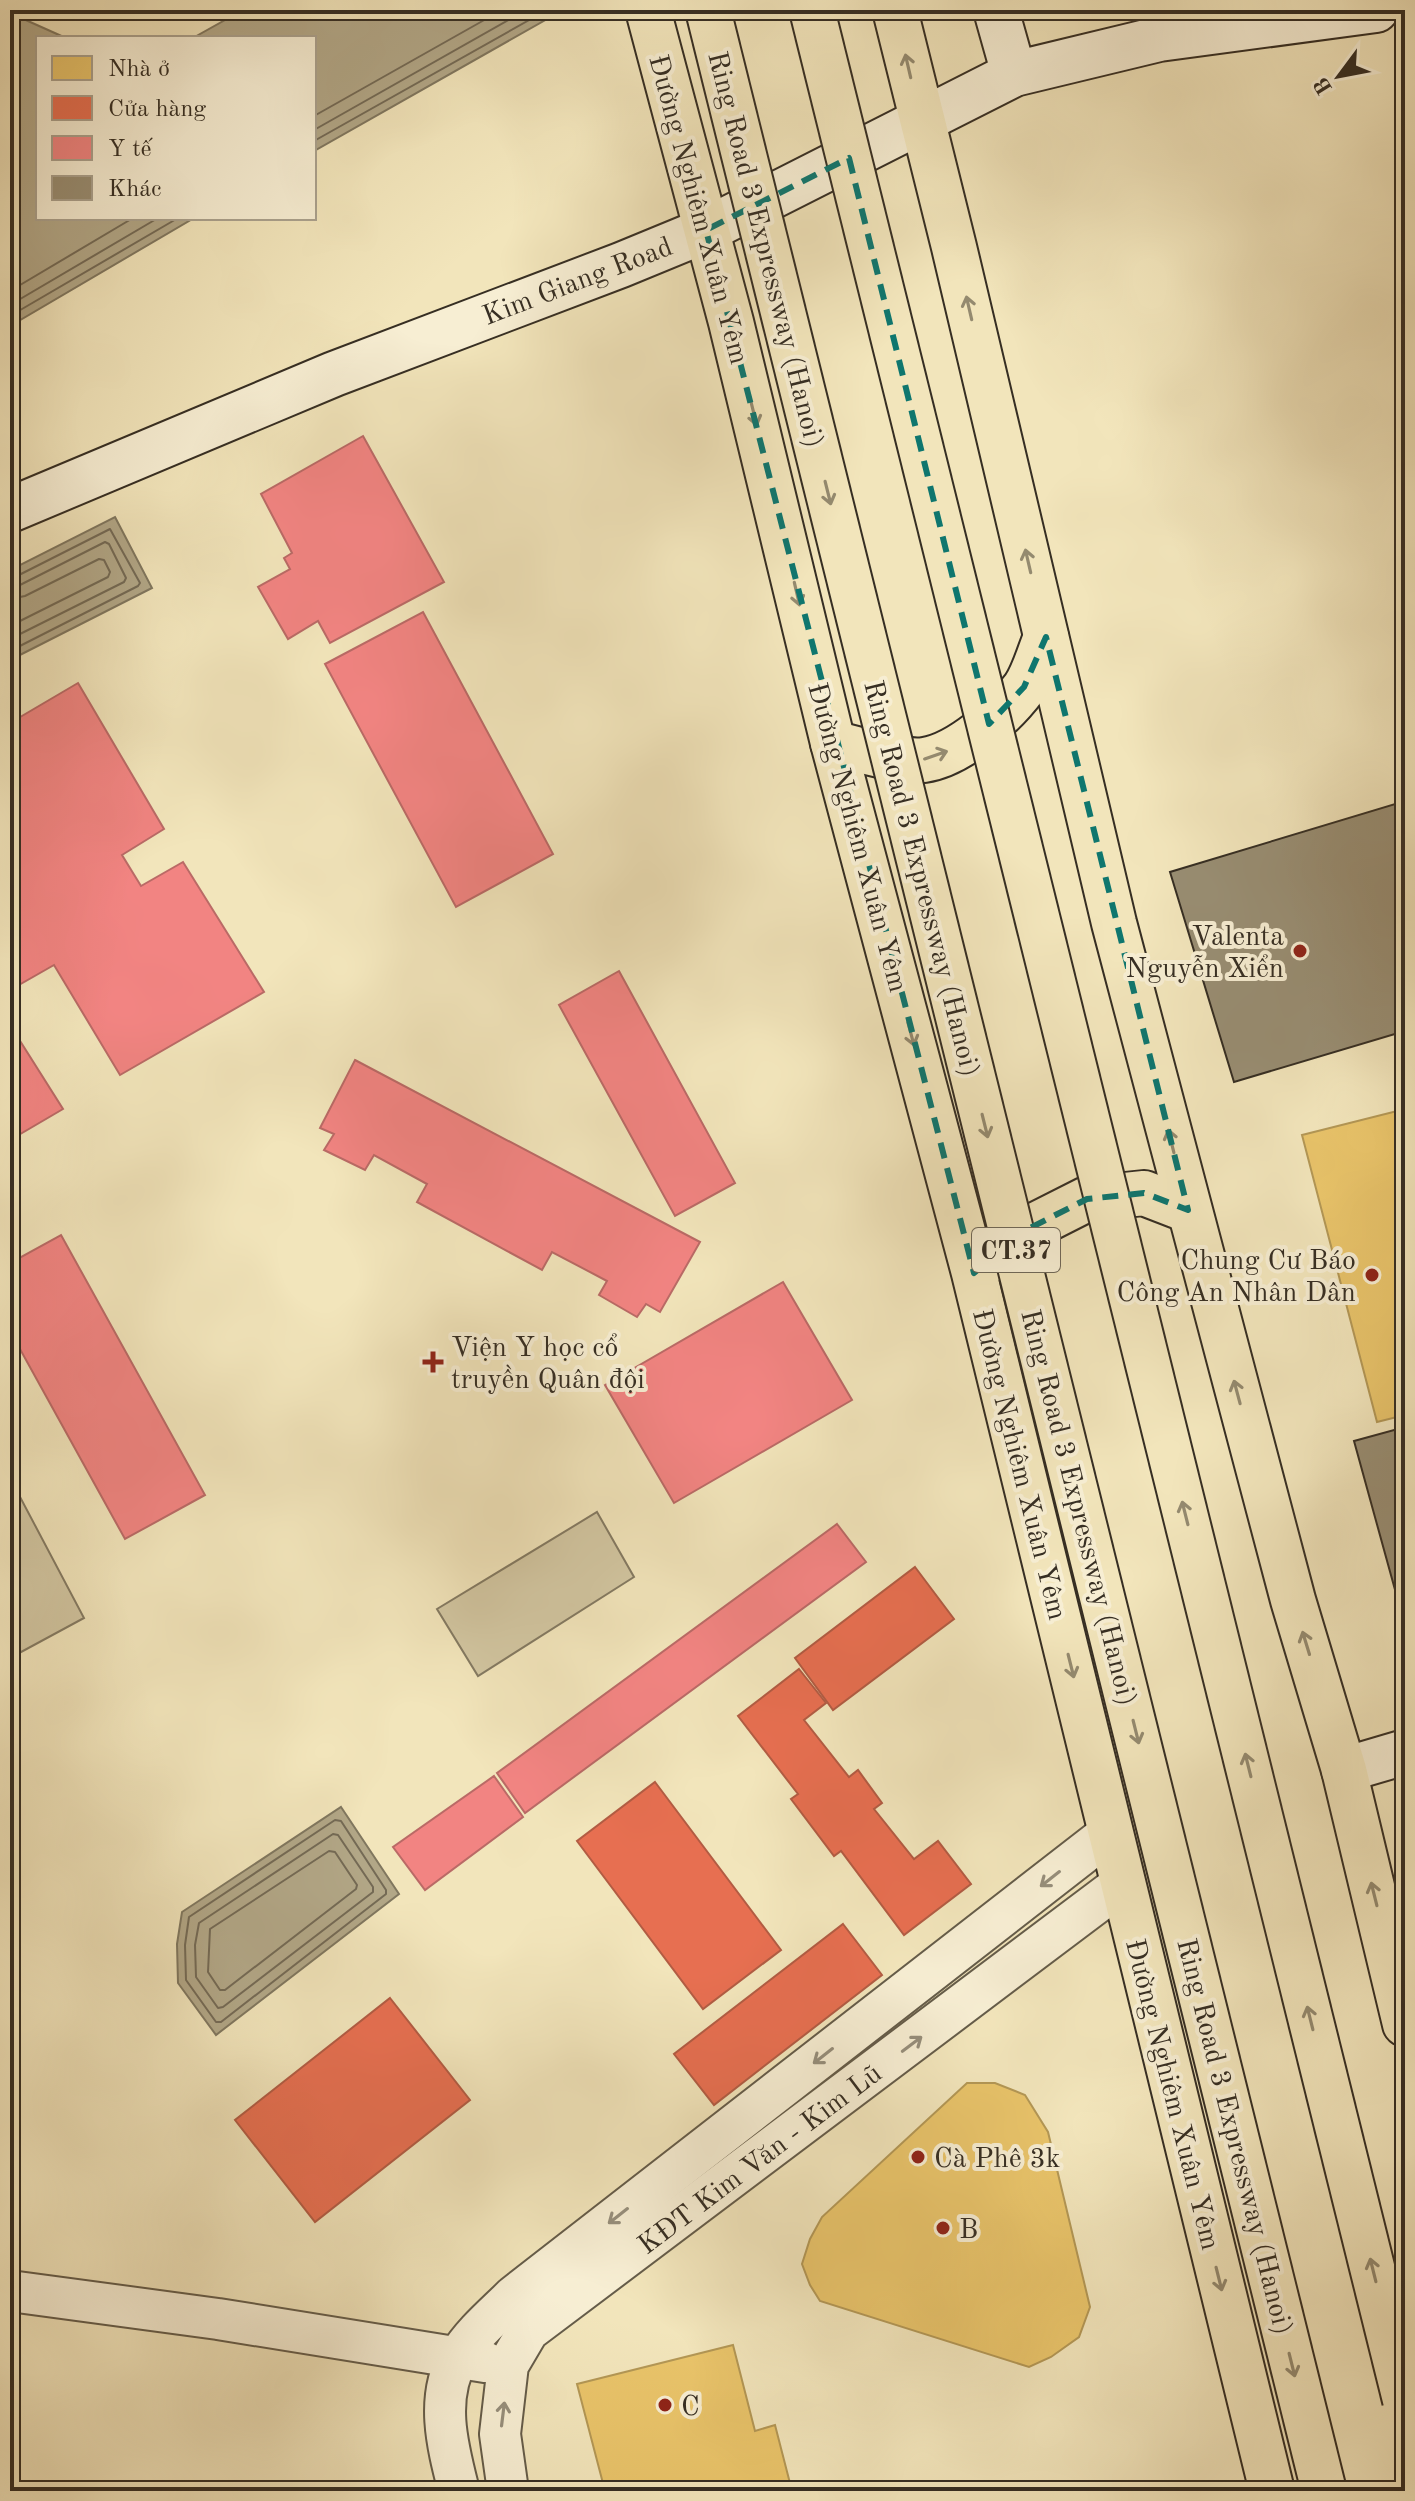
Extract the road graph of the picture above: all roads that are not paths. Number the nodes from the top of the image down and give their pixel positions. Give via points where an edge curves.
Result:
1 (708, 10) edge
2 (812, 10) edge
3 (895, 10) edge
4 (996, 10) edge
5 (1376, 10) edge
6 (649, 16) edge
7 (1014, 74) junction
8 (921, 122) junction
9 (706, 230) junction
10 (10, 510) edge
11 (1046, 637) junction
12 (833, 743) junction
13 (1188, 1210) junction
14 (974, 1273) junction
15 (1405, 1752) edge
16 (1344, 1770) junction
17 (1112, 1831) junction
18 (1123, 1883) junction
19 (1405, 2024) edge
20 (692, 2157) junction
21 (721, 2188) junction
22 (10, 2291) edge
23 (457, 2359) junction
24 (508, 2365) junction
25 (1405, 2400) edge
26 (459, 2491) edge
27 (508, 2491) edge
28 (1272, 2491) edge
29 (1324, 2491) edge

1 -> 29 main road, Ring Road 3 Expressway (Hanoi) / CT.37, bridge
25 -> 2 main road, bridge
8 -> 3 main road
4 - 7 main road
5 - 7 main road, Kim Giang Road via 1159,39
6 - 9 main road, Đường Nghiêm Xuân Yêm
7 - 8 main road, Kim Giang Road
8 - 9 main road, Kim Giang Road
11 -> 8 main road
9 - 10 main road, Kim Giang Road via 334,374
9 -> 12 main road, Đường Nghiêm Xuân Yêm
12 -> 11 main road via 924,760 949,751 986,727 1024,687
13 -> 11 main road
12 -> 14 main road, Đường Nghiêm Xuân Yêm
13 - 14 main road via 1144,1193 1087,1199 1020,1233
16 -> 13 main road
14 -> 17 main road, Đường Nghiêm Xuân Yêm
15 - 16 main road
19 -> 16 main road
17 - 18 main road, Đường Nghiêm Xuân Yêm
17 -> 20 street, KĐT Kim Văn - Kim Lũ
21 -> 18 street, KĐT Kim Văn - Kim Lũ
18 -> 28 main road, Đường Nghiêm Xuân Yêm
20 - 21 street
20 -> 23 street, KĐT Kim Văn - Kim Lũ via 514,2296
21 - 24 street, KĐT Kim Văn - Kim Lũ via 559,2305 528,2331
22 - 23 street
23 - 24 street
23 - 26 street, KĐT Kim Văn - Kim Lũ via 445,2401 446,2440
27 -> 24 street, KĐT Kim Văn - Kim Lũ via 500,2434

